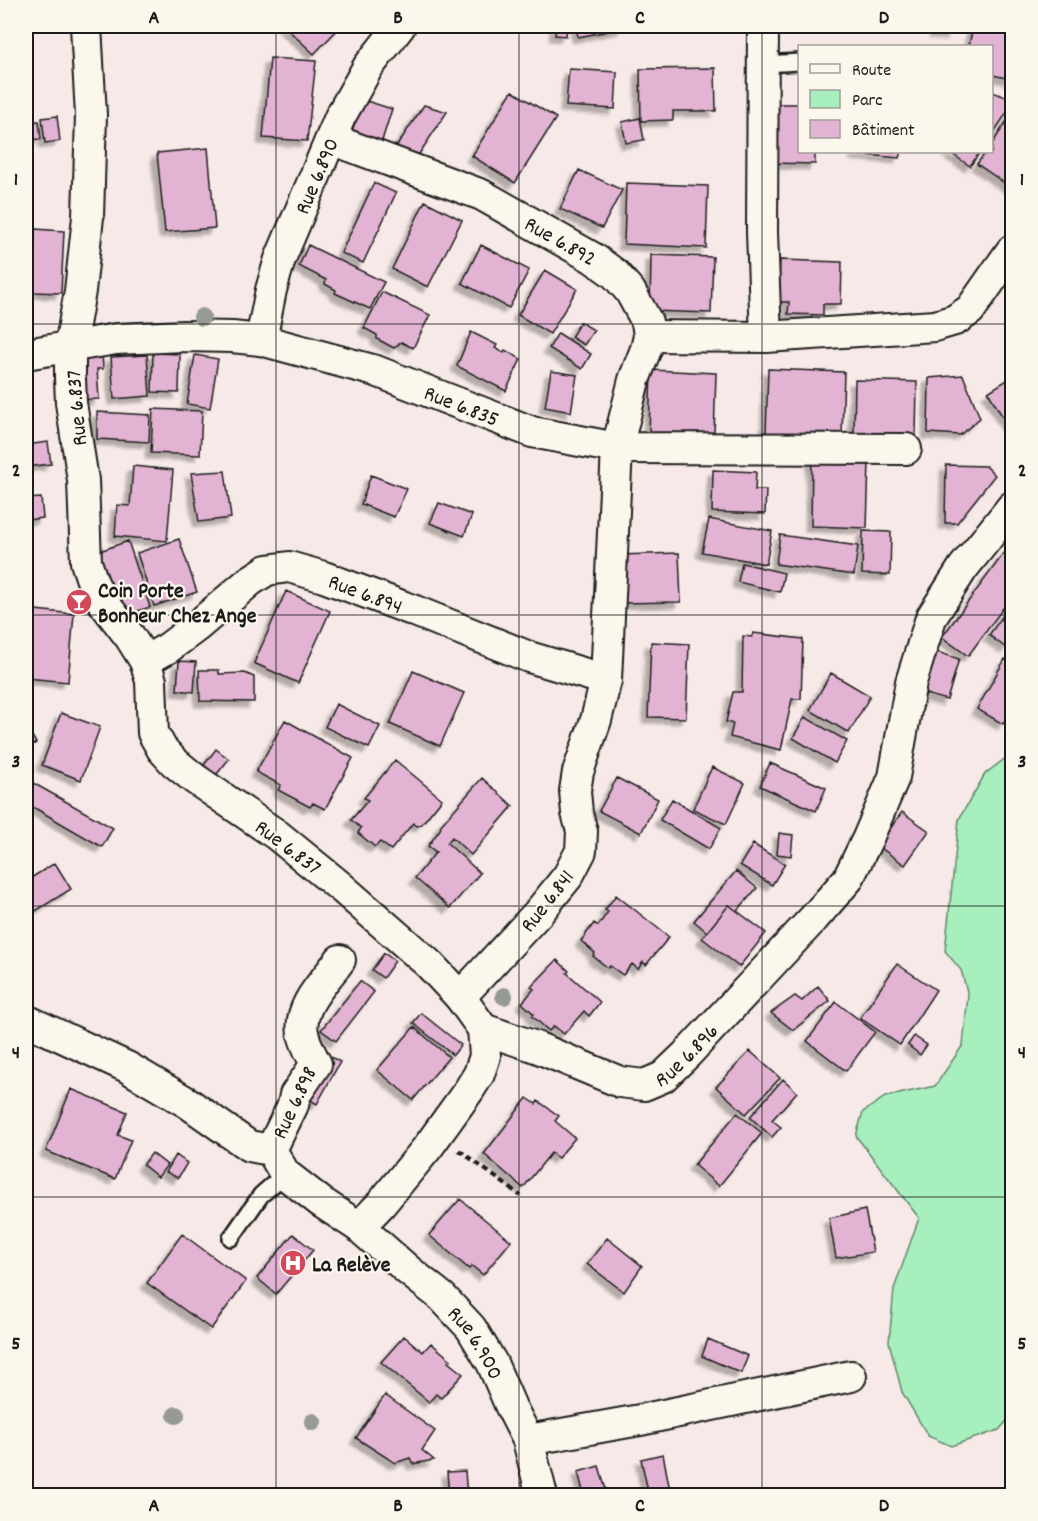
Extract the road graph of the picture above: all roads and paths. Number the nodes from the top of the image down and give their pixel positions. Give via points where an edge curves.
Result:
1 (86, 26) edge
2 (400, 26) edge
3 (763, 26) edge
4 (798, 62) edge
5 (763, 64) junction
6 (331, 138) junction
7 (1012, 250) edge
8 (649, 336) junction
9 (766, 337) junction
10 (261, 340) junction
11 (70, 347) junction
12 (26, 354) edge
13 (617, 448) junction
14 (906, 449) dead end
15 (1012, 507) edge
16 (145, 661) junction
17 (606, 680) junction
18 (340, 960) dead end
19 (460, 997) junction
20 (26, 1020) edge
21 (483, 1029) junction
22 (437, 1133) junction
23 (278, 1162) junction
24 (520, 1196) dead end
25 (359, 1227) junction
26 (231, 1238) dead end
27 (851, 1376) dead end
28 (528, 1440) junction
29 (542, 1496) edge

1 - 11 street, Rue 6.837 via 91,115 88,217
2 - 6 street, Rue 6.890 via 368,68
3 - 5 street
4 - 5 lane
5 - 9 street
6 - 8 street, Rue 6.892 via 482,195 593,258 630,291 647,322
6 - 10 street, Rue 6.890 via 280,259
7 - 9 street via 970,310 955,320 935,326
8 - 9 street
8 - 13 street
10 - 11 street, Rue 6.835 via 184,336 116,339
10 - 13 street, Rue 6.835 via 376,371 532,432
11 - 12 street, Rue 6.835
11 - 16 street, Rue 6.837 via 71,403 83,480 87,562 103,602
13 - 14 street, Rue 6.835
13 - 17 street, Rue 6.841
15 - 21 street, Rue 6.896 via 963,568 931,618 911,682 894,777 848,879 679,1062 663,1077 644,1085 620,1082
16 - 17 street, Rue 6.894 via 196,627 250,581 267,570 289,567 405,607 529,657
16 - 19 street, Rue 6.837 via 151,681 153,733 174,762 318,868 429,964
17 - 19 street, Rue 6.841 via 575,791 581,851 568,876 539,912
18 - 23 street, Rue 6.898 via 302,1016 303,1033 316,1064 295,1095
19 - 21 street, Rue 6.837
20 - 23 street via 128,1067
21 - 22 street via 485,1056 479,1074
22 - 24 path
22 - 25 street
23 - 25 street via 321,1202
23 - 26 lane
25 - 28 street, Rue 6.900 via 442,1297 471,1328
27 - 28 street
28 - 29 street, Rue 6.900

